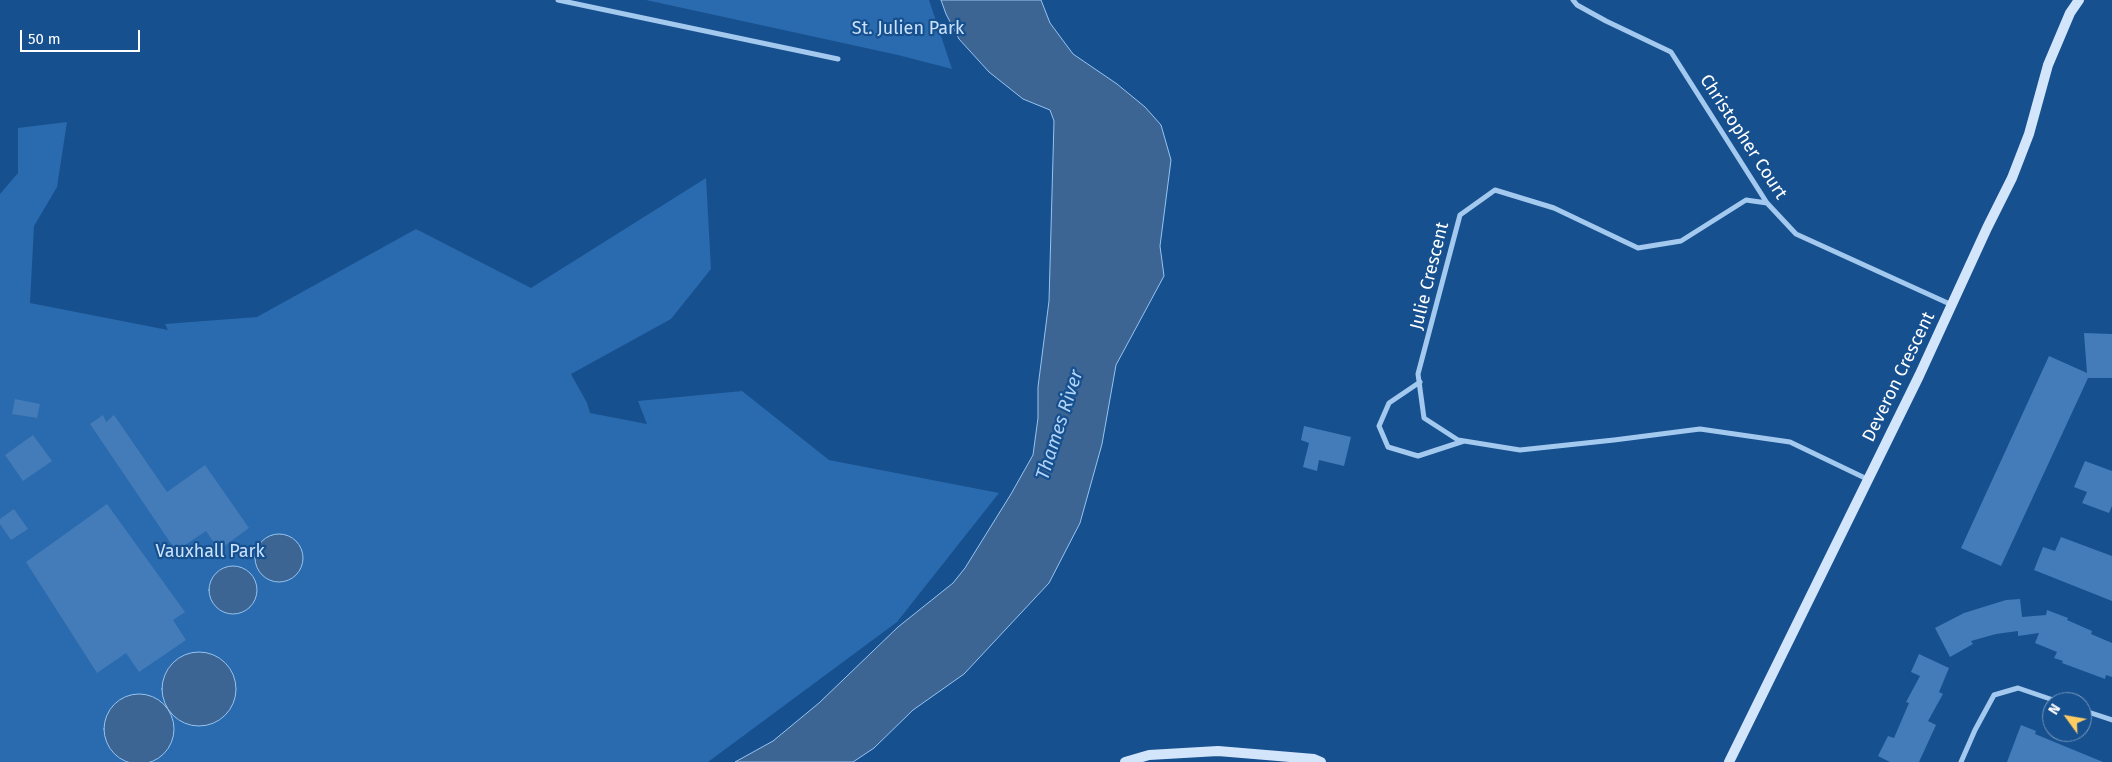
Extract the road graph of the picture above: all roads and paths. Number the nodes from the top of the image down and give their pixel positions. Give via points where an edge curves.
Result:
1 (558, 0) edge
2 (1573, 0) edge
3 (2079, 0) edge
4 (838, 59) dead end
5 (1767, 203) junction
6 (1952, 305) junction
7 (1420, 382) junction
8 (1465, 441) junction
9 (1867, 479) junction
10 (2042, 696) edge
11 (2092, 713) edge
12 (2112, 720) edge
13 (1125, 762) edge
14 (1320, 762) edge
15 (1729, 762) edge
16 (1961, 762) edge

1 - 4 street
2 - 5 street, Christopher Court via 1606,21 1671,52
3 - 6 street, Deveron Crescent via 2070,13 2048,65 2029,134 2012,178
5 - 6 street, Christopher Court via 1796,234
5 - 7 street, Julie Crescent via 1746,200 1680,242 1638,248 1554,208 1495,190 1460,215 1418,374
6 - 9 street, Deveron Crescent
7 - 8 street, Julie Crescent via 1424,418 1458,440
7 - 8 street, Julie Crescent via 1389,403 1379,426 1388,447 1418,456
8 - 9 street, Julie Crescent via 1520,450 1700,429 1790,442
9 - 15 street, Deveron Crescent
10 - 16 street via 2018,688 1994,695
11 - 12 street
13 - 14 street via 1149,755 1218,751

